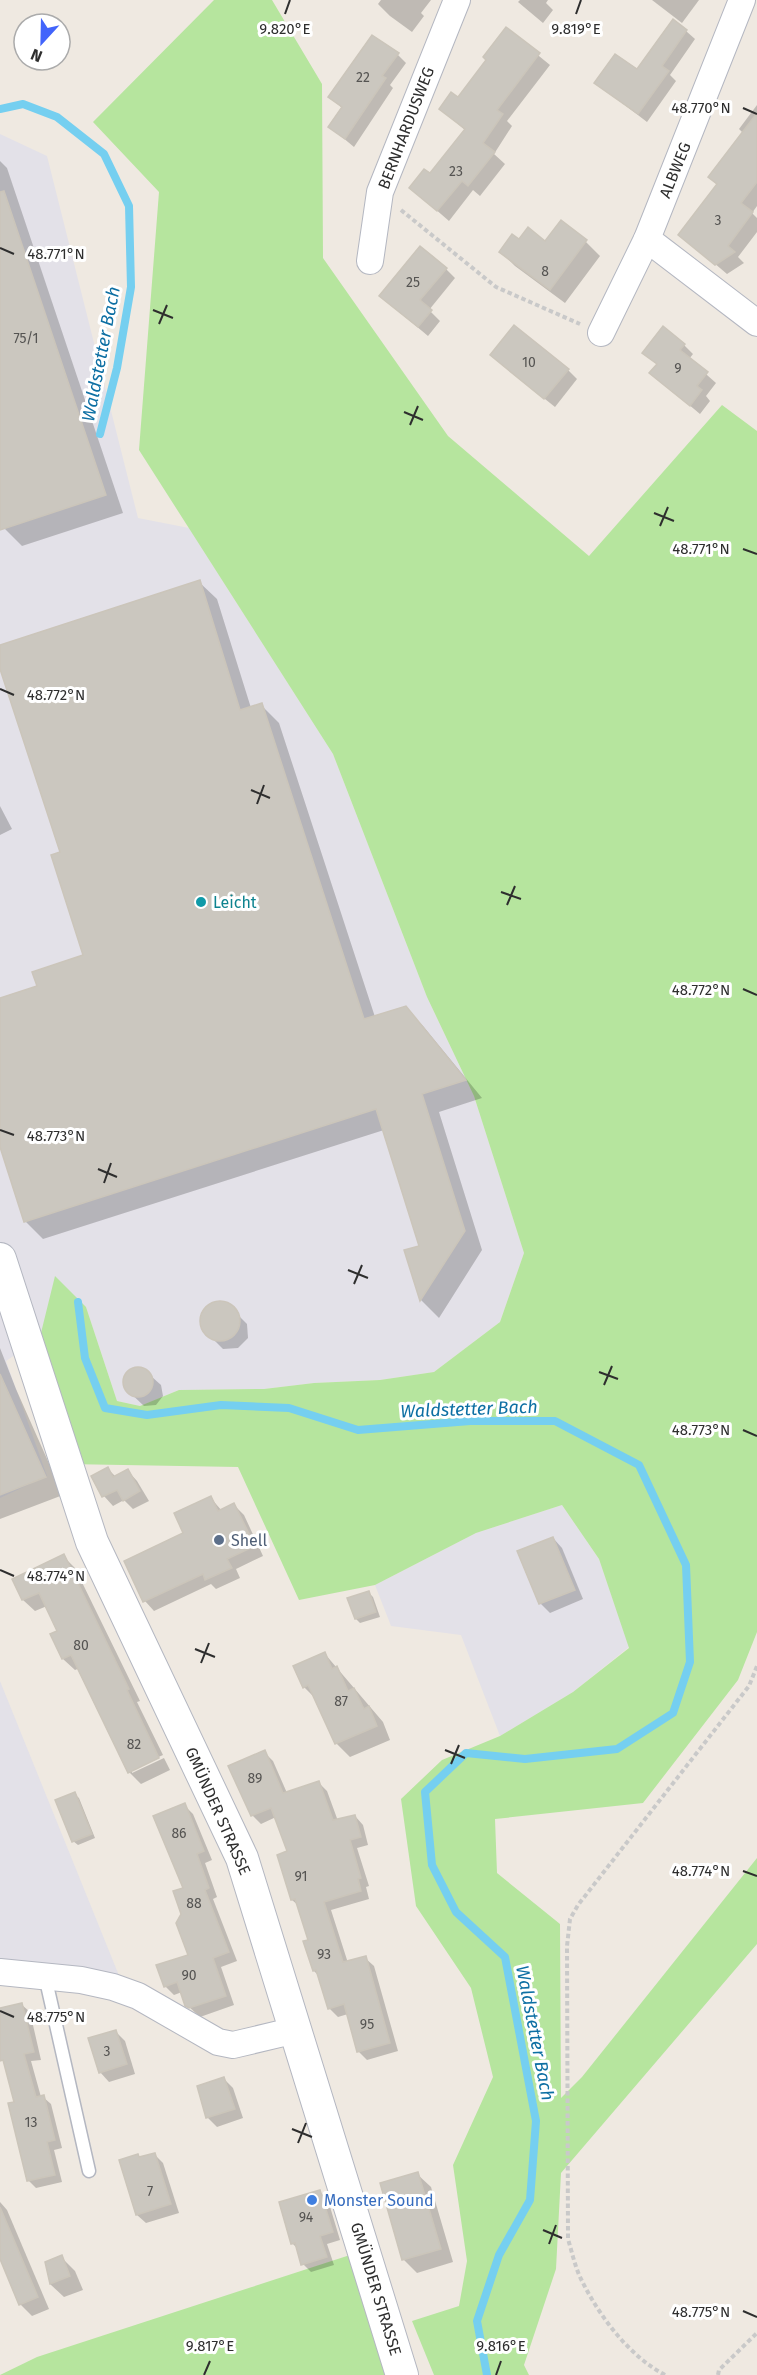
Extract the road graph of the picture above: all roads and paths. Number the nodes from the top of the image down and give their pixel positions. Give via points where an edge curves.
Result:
1 (458, 0) edge
2 (742, 0) edge
3 (380, 192) junction
4 (647, 239) junction
5 (370, 261) dead end
6 (757, 324) edge
7 (601, 333) joint
8 (0, 1259) edge
9 (757, 1666) edge
10 (0, 1972) edge
11 (45, 1976) junction
12 (296, 2030) junction
13 (89, 2171) dead end
14 (757, 2333) edge
15 (402, 2375) edge
16 (665, 2375) edge
17 (718, 2375) edge

1 - 3 street, BERNHARDUSWEG
2 - 4 street, ALBWEG
3 - 5 street, BERNHARDUSWEG
3 - 7 path via 496,287
4 - 6 street
4 - 7 street, ALBWEG
8 - 12 street, GMÜNDER STRASSE via 92,1542 242,1858
9 - 16 path via 749,1686 570,1919 568,2239 580,2278 603,2318 647,2366
10 - 11 street
11 - 12 street via 112,1987 138,1996 218,2042 233,2045
11 - 13 lane
12 - 15 street, GMÜNDER STRASSE
14 - 17 path

